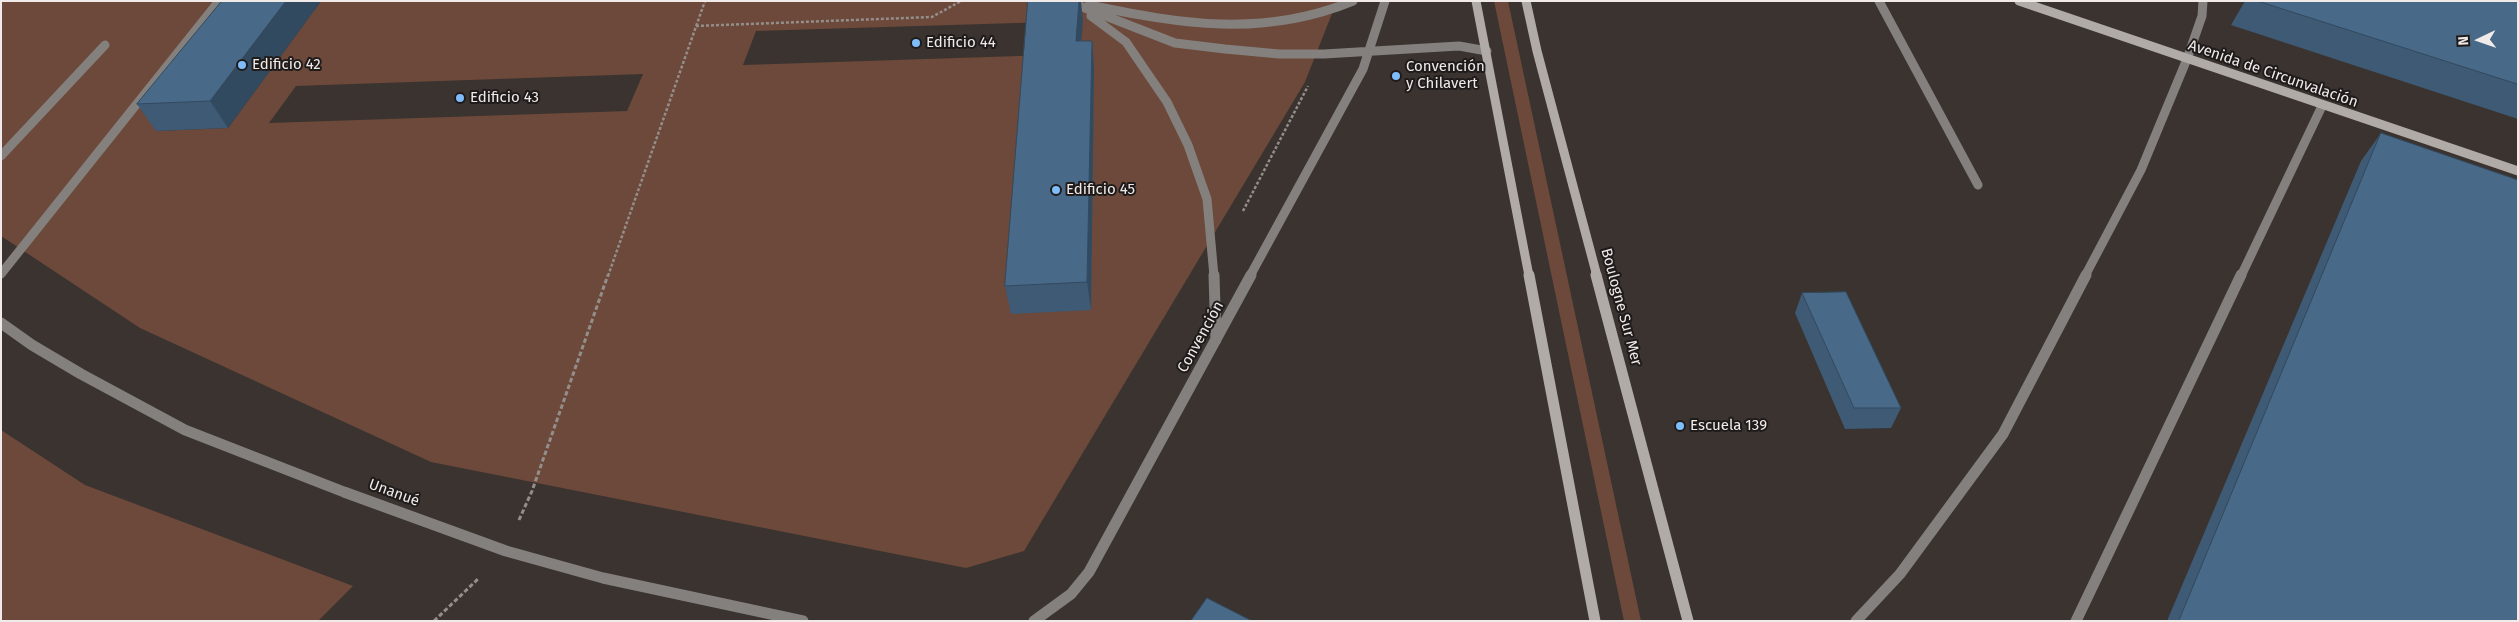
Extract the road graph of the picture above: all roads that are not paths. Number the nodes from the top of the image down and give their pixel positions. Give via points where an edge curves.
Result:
1 (219, 1) edge
2 (1068, 1) edge
3 (1353, 1) edge
4 (1385, 1) edge
5 (1476, 1) edge
6 (1526, 1) edge
7 (1879, 1) edge
8 (2019, 1) edge
9 (2203, 1) edge
10 (105, 45) dead end
11 (1368, 51) junction
12 (1487, 51) junction
13 (2188, 59) junction
14 (2322, 106) junction
15 (1, 156) edge
16 (2518, 171) edge
17 (1978, 185) dead end
18 (1, 274) edge
19 (1, 323) edge
20 (1216, 341) junction
21 (1035, 620) edge
22 (803, 621) edge
23 (1595, 621) edge
24 (1688, 621) edge
25 (1856, 621) edge
26 (2076, 621) edge

1 - 18 street
2 - 3 street via 1135,15 1231,25 1328,13
2 - 11 street via 1175,43 1279,54
2 - 20 street via 1126,42 1167,102 1188,145 1207,199 1214,266
4 - 11 street, Convención
5 - 12 main road
6 - 24 main road, Boulogne Sur Mer
7 - 17 street
8 - 13 main road, Avenida de Circunvalación
9 - 13 street via 2202,16
10 - 15 street
11 - 12 street via 1434,46
11 - 20 street, Convención via 1363,70
12 - 23 main road
13 - 14 main road, Avenida de Circunvalación
13 - 25 street via 2140,170 2003,434 1900,574
14 - 16 main road, Avenida de Circunvalación
14 - 26 street
19 - 22 street, Unanué via 81,374 185,430 506,551 603,578
20 - 21 street, Convención via 1089,572 1071,594

